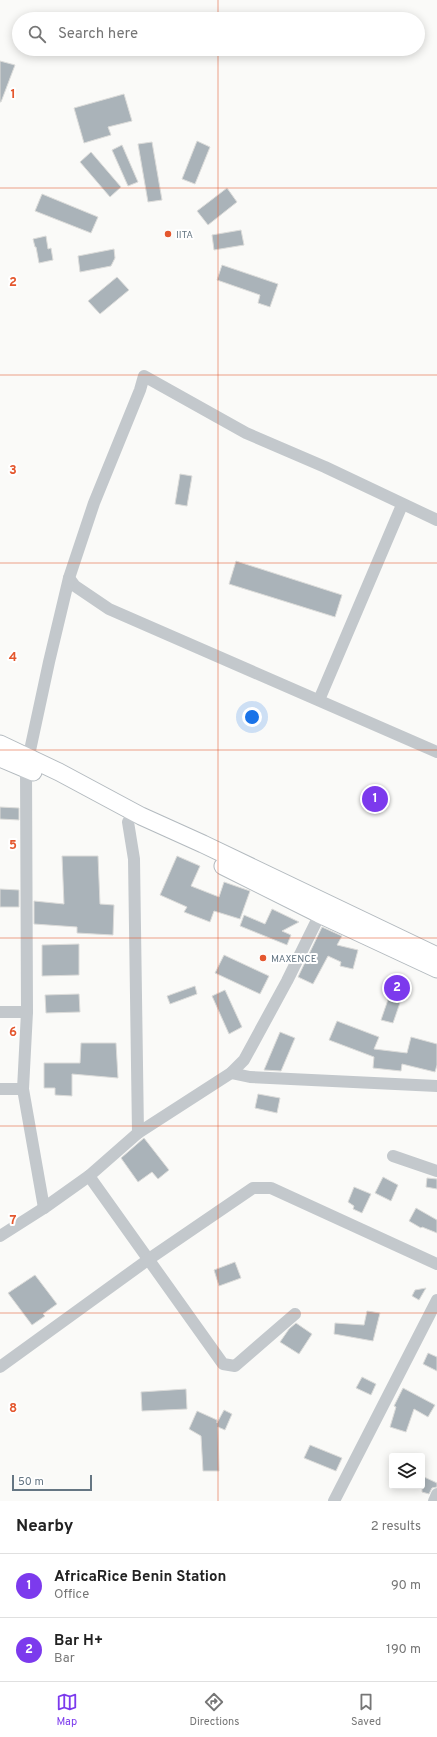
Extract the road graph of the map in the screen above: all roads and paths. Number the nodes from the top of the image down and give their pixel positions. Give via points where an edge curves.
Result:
1 (402, 505) junction
2 (437, 520) edge
3 (69, 578) junction
4 (319, 700) junction
5 (0, 744) edge
6 (437, 752) edge
7 (0, 758) edge
8 (27, 763) junction
9 (131, 817) junction
10 (323, 908) junction
11 (437, 956) edge
12 (437, 969) edge
13 (0, 1012) edge
14 (27, 1012) junction
15 (231, 1073) junction
16 (437, 1086) edge
17 (0, 1089) edge
18 (23, 1089) junction
19 (138, 1133) junction
20 (393, 1156) dead end
21 (437, 1171) edge
22 (89, 1176) junction
23 (44, 1208) junction
24 (0, 1236) edge
25 (149, 1260) junction
26 (437, 1264) edge
27 (436, 1307) edge
28 (295, 1314) dead end
29 (0, 1367) edge
30 (437, 1494) edge
31 (334, 1501) edge
32 (434, 1501) edge

1 - 2 street
1 - 3 street via 325,467 246,433 144,376 94,503
1 - 4 street
3 - 4 street via 75,586 109,609
3 - 8 street
4 - 6 street
5 - 8 main road
7 - 8 main road
8 - 9 main road
8 - 14 street
9 - 10 main road via 195,853
9 - 19 street via 134,859
10 - 11 main road
10 - 12 main road
10 - 15 street via 244,1060
13 - 14 street
14 - 18 street
15 - 16 street via 250,1077
15 - 19 street
17 - 18 street
18 - 23 street
19 - 22 street
20 - 21 street
22 - 23 street
22 - 25 street
23 - 24 street
25 - 26 street via 253,1188 271,1188
25 - 28 street via 223,1364 235,1366
25 - 29 street
27 - 31 street
30 - 32 street

